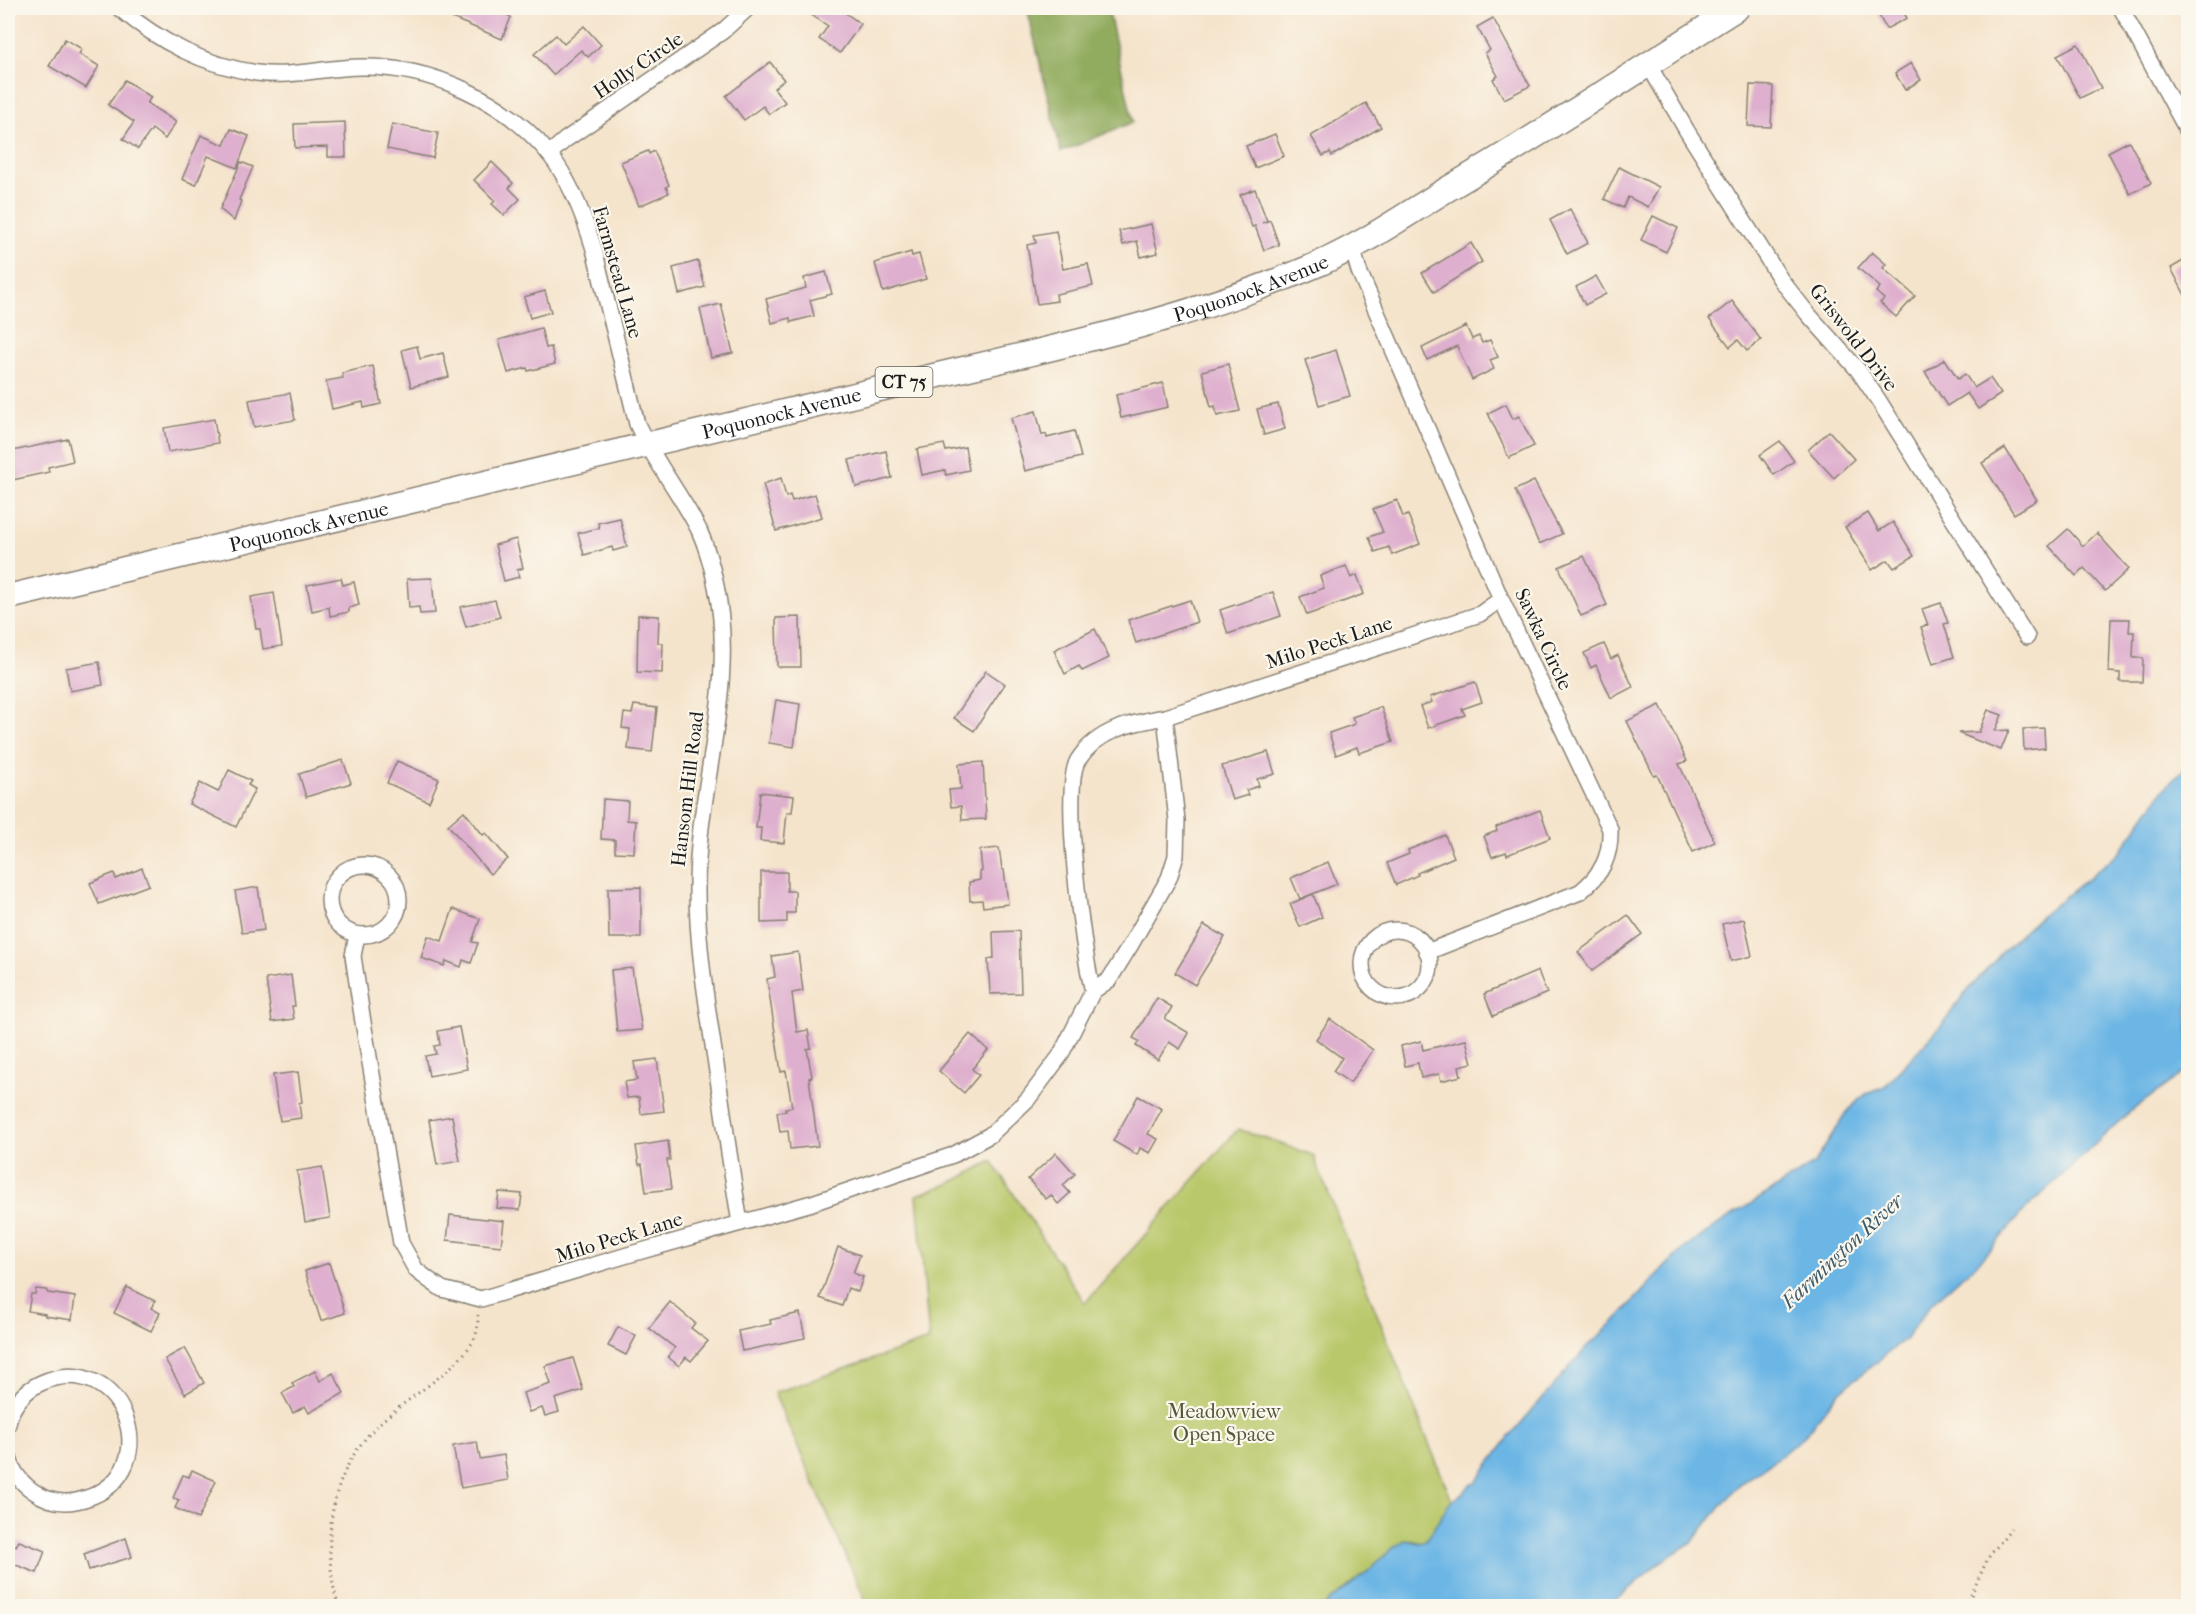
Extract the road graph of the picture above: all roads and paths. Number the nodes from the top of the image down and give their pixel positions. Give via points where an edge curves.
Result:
1 (119, 8) edge
2 (748, 8) edge
3 (1737, 8) edge
4 (2121, 8) edge
5 (1648, 64) junction
6 (2188, 132) edge
7 (549, 154) junction
8 (1352, 247) junction
9 (647, 446) junction
10 (8, 597) edge
11 (1501, 599) junction
12 (2027, 637) dead end
13 (1165, 717) junction
14 (357, 935) junction
15 (1427, 952) junction
16 (1093, 991) junction
17 (740, 1223) junction
18 (478, 1298) junction
19 (8, 1422) edge
20 (8, 1453) edge
21 (2011, 1527) dead end
22 (338, 1606) edge
23 (1966, 1606) edge

1 - 7 street, Farmstead Lane via 178,49 230,68 282,75 360,67 424,75 485,100 517,123
2 - 7 street, Holly Circle via 723,32
3 - 5 main road, Poquonock Avenue / CT 75
4 - 6 street
5 - 8 main road, Poquonock Avenue / CT 75
5 - 12 street, Griswold Drive via 1782,280 1858,370
7 - 9 street, Farmstead Lane via 569,185 588,229 637,424
8 - 9 main road, Poquonock Avenue / CT 75 via 1311,267 1202,308
8 - 11 street, Sawka Circle
9 - 10 main road, Poquonock Avenue / CT 75
9 - 17 street, Hansom Hill Road via 681,498 709,555 721,619 723,670 702,809 697,892 706,998
11 - 13 street, Milo Peck Lane via 1480,614
11 - 15 street, Sawka Circle via 1605,814 1610,829 1608,853 1603,869 1580,892
13 - 16 street, Milo Peck Lane via 1177,820 1176,856 1169,878 1130,946 1109,980
13 - 16 street, Milo Peck Lane via 1105,734 1077,762 1071,784 1086,967
14 - 14 street via 381,932 398,908 398,890 393,879 374,866 362,864 341,872 329,892 328,903 337,924
14 - 18 street, Milo Peck Lane via 353,956 401,1243 416,1270 429,1280 442,1289
15 - 15 street via 1410,933 1387,932 1368,945 1363,956 1365,978 1381,995 1403,998 1423,985 1430,963
16 - 17 street, Milo Peck Lane via 1041,1084 982,1140 903,1173
17 - 18 street, Milo Peck Lane
18 - 22 path via 478,1328 470,1347 371,1431 341,1481 329,1532
19 - 20 street via 18,1401 33,1387 52,1378 74,1376 94,1382 111,1394 124,1411 130,1431 129,1452 122,1471 109,1487 72,1502 52,1500 33,1492 18,1478
21 - 23 path via 1988,1558

